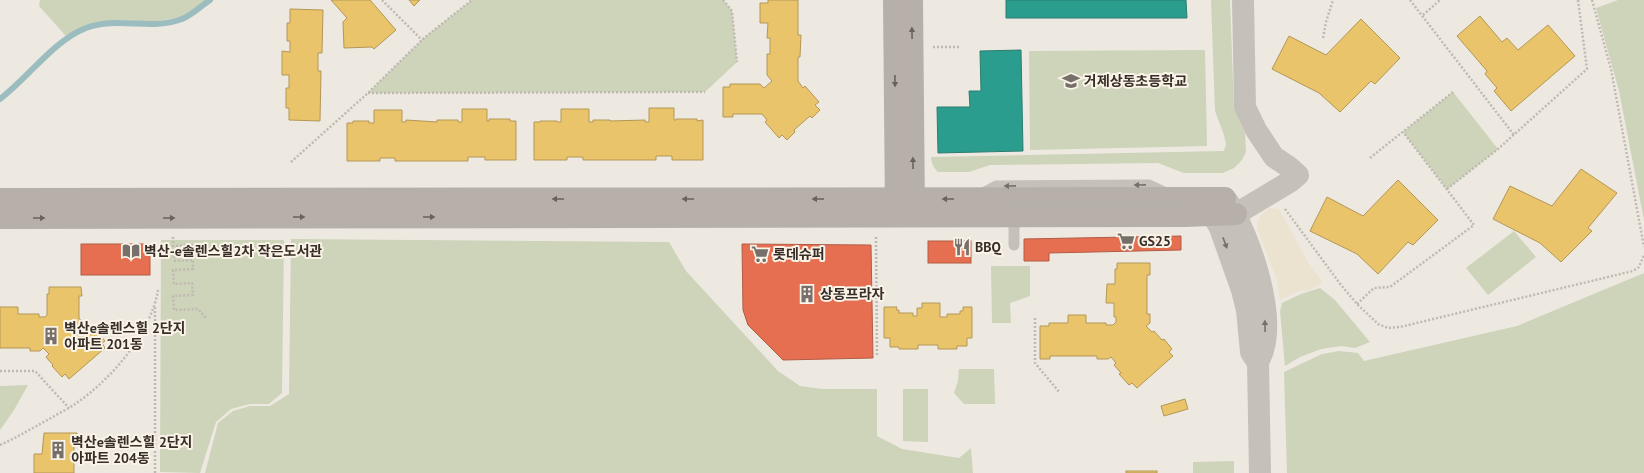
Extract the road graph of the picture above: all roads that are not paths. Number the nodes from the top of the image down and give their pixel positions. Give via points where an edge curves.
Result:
1 (894, 0) edge
2 (912, 0) edge
3 (1242, 0) edge
4 (1199, 197) junction
5 (0, 199) edge
6 (1230, 206) junction
7 (905, 207) junction
8 (1213, 215) junction
9 (1014, 216) junction
10 (0, 218) edge
11 (1014, 245) dead end
12 (1258, 363) junction
13 (1260, 473) edge

1 -> 7 street
7 -> 2 street
3 - 6 street via 1244,107 1274,157 1294,171 1284,173
4 - 6 street
4 -> 7 street via 972,199
4 - 8 street
7 -> 5 street
6 - 8 street
12 -> 6 street via 1266,339 1265,303 1249,245
7 - 9 street
10 -> 7 street
8 - 9 street
8 -> 12 street via 1242,290 1247,310 1251,352
9 - 11 lane
12 - 13 street

